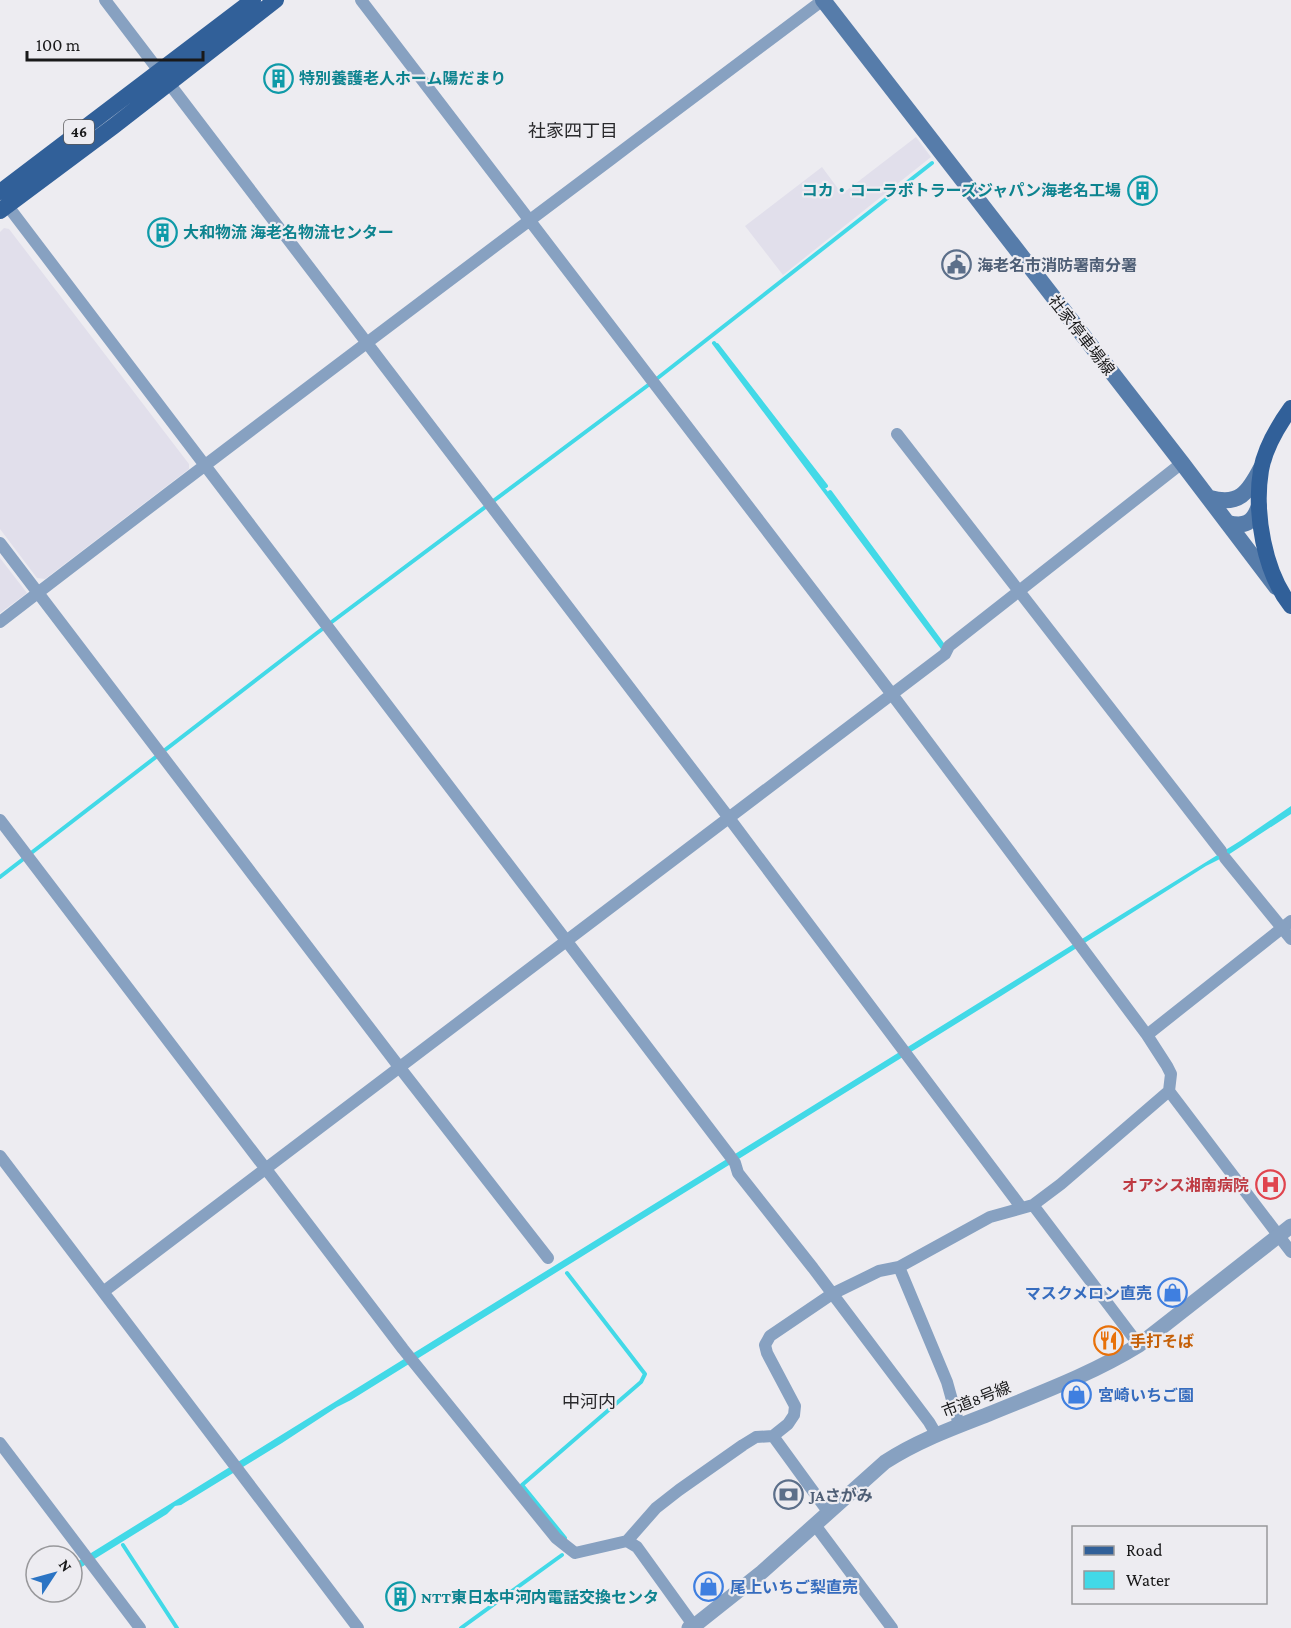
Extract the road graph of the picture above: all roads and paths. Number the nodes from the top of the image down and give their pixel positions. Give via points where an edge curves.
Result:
1 (105, 0) edge
2 (253, 0) edge
3 (276, 0) edge
4 (361, 0) edge
5 (823, 0) edge
6 (163, 77) junction
7 (2, 201) edge
8 (530, 222) junction
9 (367, 344) junction
10 (1291, 408) edge
11 (897, 434) dead end
12 (1182, 463) junction
13 (204, 465) junction
14 (1261, 468) junction
15 (1209, 498) junction
16 (1259, 506) junction
17 (1228, 523) junction
18 (0, 543) edge
19 (1021, 591) junction
20 (1280, 592) junction
21 (37, 593) junction
22 (1291, 606) edge
23 (0, 622) edge
24 (891, 693) junction
25 (729, 818) junction
26 (0, 820) edge
27 (1287, 925) edge
28 (1291, 939) edge
29 (567, 942) junction
30 (1147, 1035) junction
31 (400, 1068) junction
32 (1168, 1091) junction
33 (0, 1156) edge
34 (266, 1169) junction
35 (1027, 1206) junction
36 (1285, 1231) edge
37 (1291, 1252) edge
38 (548, 1258) dead end
39 (898, 1267) junction
40 (103, 1292) junction
41 (832, 1294) junction
42 (1139, 1345) junction
43 (959, 1425) junction
44 (936, 1434) junction
45 (773, 1436) junction
46 (0, 1443) edge
47 (829, 1512) junction
48 (815, 1525) junction
49 (627, 1541) junction
50 (693, 1627) edge
51 (140, 1628) edge
52 (358, 1628) edge
53 (892, 1628) edge

1 - 6 street
2 - 6 main road, 46
3 - 6 main road, 46
4 - 8 street
5 - 8 street
5 - 12 main road, 社家停車場線
6 - 7 main road, 46 via 114,126
6 - 9 street
7 - 13 street
8 - 9 street
8 - 24 street
9 - 13 street
9 - 25 street
10 - 14 main road via 1274,435
11 - 19 street
12 - 15 main road, 社家停車場線
12 - 19 street
13 - 21 street
13 - 29 street
14 - 15 main road via 1241,496 1229,502
14 - 16 main road
15 - 17 main road, 社家停車場線
16 - 17 main road via 1248,524
16 - 20 main road via 1264,543
17 - 20 main road, 社家停車場線
18 - 21 street
19 - 24 street
19 - 27 street via 1223,854
20 - 22 main road
21 - 23 street
21 - 31 street
24 - 25 street
24 - 30 street
25 - 29 street
25 - 35 street via 903,1052
26 - 34 street
27 - 28 street
27 - 30 street
29 - 31 street
29 - 41 street
30 - 32 street via 1171,1074
31 - 34 street
31 - 38 street
32 - 35 street via 1061,1184
32 - 36 street
33 - 40 street
34 - 40 street
34 - 49 street via 412,1359 565,1546 584,1552
35 - 39 street via 990,1217
35 - 42 street
36 - 37 street
36 - 42 street, 市道8号線
39 - 41 street via 879,1271
39 - 43 street via 947,1382
40 - 52 street
41 - 44 street
41 - 45 street via 767,1340 767,1353 795,1406 791,1420
42 - 43 street, 市道8号線 via 1095,1370
43 - 44 street, 市道8号線
44 - 47 street, 市道8号線 via 885,1462
45 - 47 street
45 - 49 street via 756,1437 714,1464 656,1508
46 - 51 street
47 - 48 street, 市道8号線
48 - 50 street, 市道8号線
48 - 53 street
49 - 50 street via 637,1547

